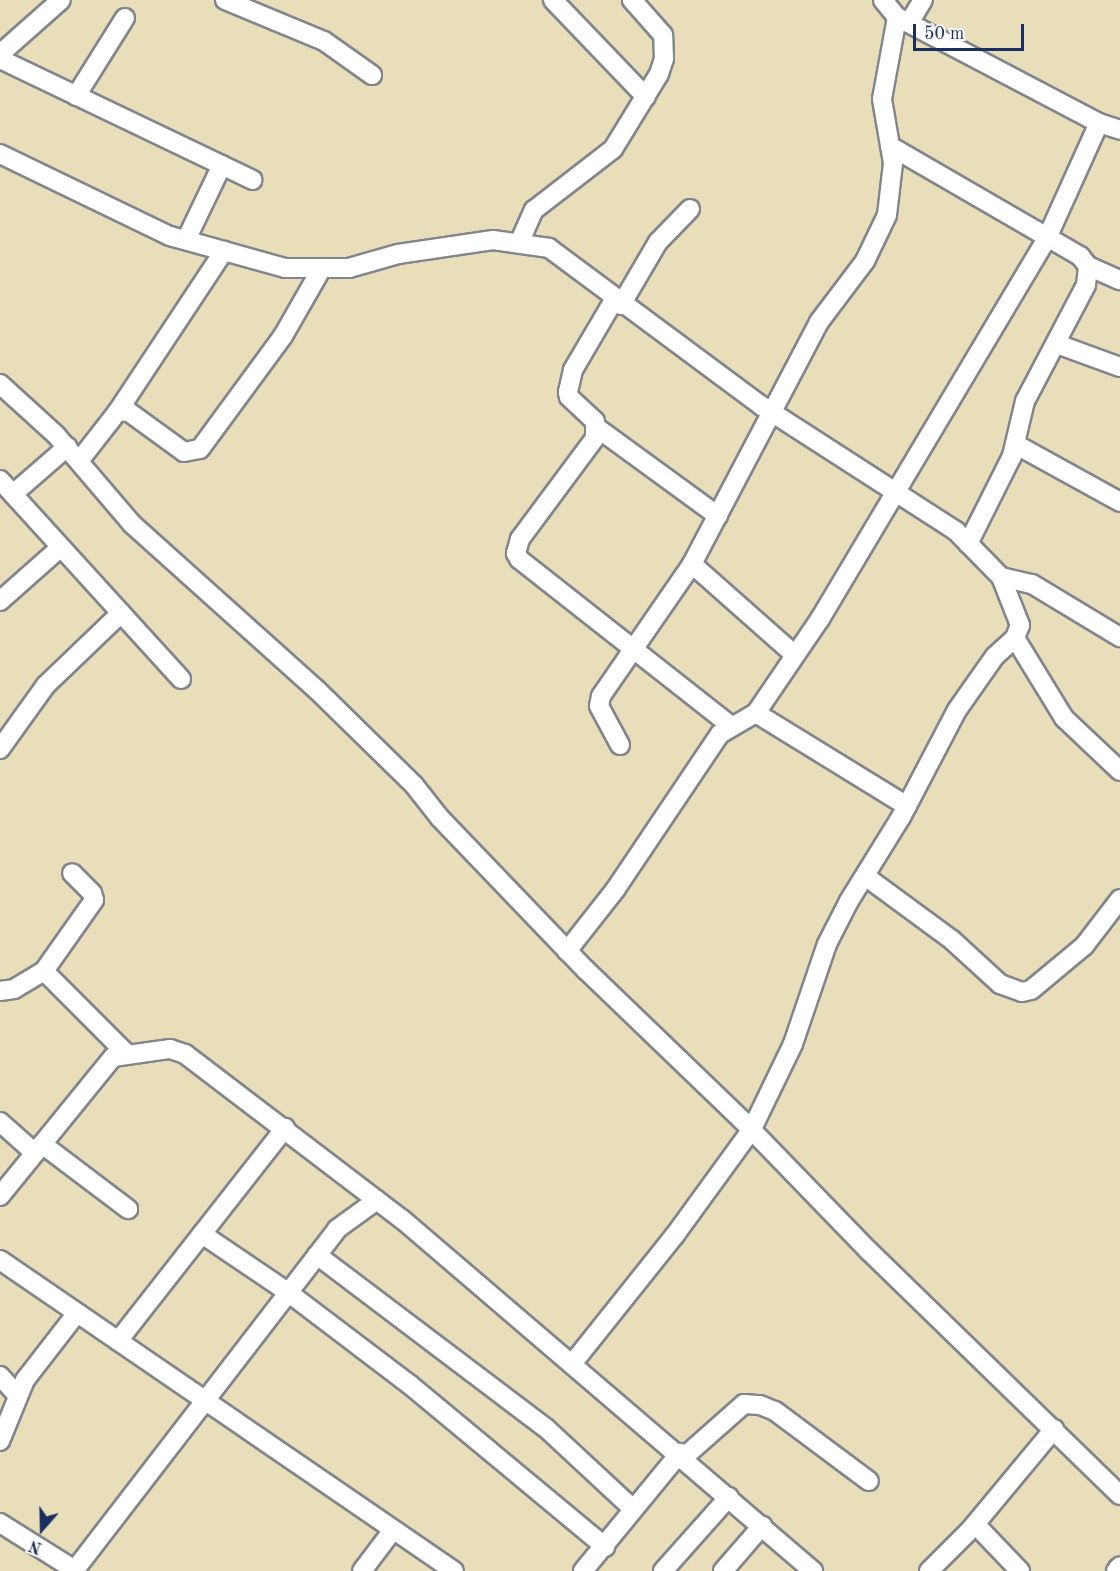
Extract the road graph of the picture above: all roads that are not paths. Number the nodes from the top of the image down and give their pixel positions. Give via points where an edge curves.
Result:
1 (61, 0) edge
2 (225, 0) edge
3 (553, 0) edge
4 (632, 0) edge
5 (883, 0) edge
6 (922, 0) edge
7 (125, 18) dead end
8 (903, 20) junction
9 (0, 54) edge
10 (0, 59) edge
11 (372, 75) dead end
12 (76, 96) junction
13 (646, 97) junction
14 (1099, 123) junction
15 (1120, 130) edge
16 (890, 146) junction
17 (0, 154) edge
18 (222, 165) junction
19 (253, 180) dead end
20 (690, 209) dead end
21 (1047, 238) junction
22 (186, 240) junction
23 (520, 241) junction
24 (224, 251) junction
25 (1088, 266) junction
26 (322, 268) junction
27 (1120, 280) edge
28 (618, 302) junction
29 (1057, 344) junction
30 (1120, 367) edge
31 (0, 384) edge
32 (118, 411) junction
33 (774, 413) junction
34 (596, 427) junction
35 (1015, 444) junction
36 (73, 454) junction
37 (0, 480) edge
38 (895, 493) junction
39 (13, 494) junction
40 (1120, 502) edge
41 (718, 516) junction
42 (968, 544) junction
43 (61, 547) junction
44 (692, 564) junction
45 (1001, 577) junction
46 (0, 601) edge
47 (121, 613) junction
48 (1120, 637) edge
49 (1015, 638) junction
50 (635, 648) junction
51 (795, 656) junction
52 (181, 679) dead end
53 (756, 712) junction
54 (730, 725) junction
55 (620, 745) dead end
56 (0, 749) edge
57 (1120, 771) edge
58 (907, 806) junction
59 (72, 873) dead end
60 (865, 876) junction
61 (1120, 899) edge
62 (567, 951) junction
63 (44, 971) junction
64 (0, 991) edge
65 (126, 1053) junction
66 (0, 1122) edge
67 (285, 1128) junction
68 (752, 1129) junction
69 (38, 1149) junction
70 (0, 1196) edge
71 (377, 1200) junction
72 (128, 1209) dead end
73 (202, 1234) junction
74 (317, 1256) junction
75 (0, 1260) edge
76 (289, 1293) junction
77 (77, 1313) junction
78 (118, 1341) junction
79 (573, 1363) junction
80 (0, 1376) edge
81 (17, 1395) junction
82 (207, 1402) junction
83 (1054, 1429) junction
84 (0, 1441) edge
85 (682, 1455) junction
86 (869, 1481) dead end
87 (1120, 1494) edge
88 (729, 1497) junction
89 (633, 1509) junction
90 (0, 1523) edge
91 (975, 1524) junction
92 (762, 1526) junction
93 (393, 1530) junction
94 (605, 1547) junction
95 (1120, 1566) edge
96 (74, 1570) edge
97 (362, 1571) edge
98 (453, 1571) edge
99 (583, 1571) edge
100 (663, 1571) edge
101 (723, 1571) edge
102 (813, 1571) edge
103 (929, 1571) edge
104 (1020, 1571) edge
105 (1116, 1571) edge

1 - 9 street
2 - 11 street via 324,41
3 - 13 street
4 - 13 street via 663,35 665,47 659,74
5 - 8 street
6 - 8 street
7 - 12 street
8 - 14 street
8 - 16 street via 882,99
10 - 12 street
12 - 18 street
13 - 23 street via 613,149 529,215
14 - 15 street
14 - 21 street
16 - 21 street
16 - 33 street via 891,189 876,241 819,322
17 - 22 street via 84,197
18 - 19 street
18 - 22 street
20 - 28 street via 658,242
21 - 25 street via 1080,256
21 - 38 street
22 - 24 street
23 - 26 street via 493,240 398,254 349,268
23 - 28 street via 549,248
24 - 26 street via 285,268
24 - 32 street
25 - 27 street
25 - 29 street via 1086,285
26 - 32 street via 283,336 200,449 184,452 129,412
28 - 33 street
28 - 34 street via 573,370 568,392
29 - 30 street
29 - 35 street via 1025,401
31 - 36 street
32 - 36 street
33 - 38 street
33 - 41 street
34 - 41 street
34 - 50 street via 594,438 517,544 516,553
35 - 40 street
35 - 42 street
36 - 39 street
36 - 62 street via 132,524 316,689 414,785 440,818
37 - 39 street
38 - 42 street via 956,531
38 - 51 street
39 - 43 street
41 - 44 street
42 - 45 street
43 - 46 street
43 - 47 street
44 - 50 street
44 - 51 street
45 - 48 street via 1032,584
45 - 49 street via 1020,625
47 - 52 street
47 - 56 street via 46,685
49 - 57 street via 1064,718
49 - 58 street via 995,656 957,710
50 - 54 street
50 - 55 street via 601,696 599,706
51 - 53 street
53 - 54 street
53 - 58 street
54 - 62 street
58 - 60 street
59 - 63 street via 94,900
60 - 61 street via 943,933 1000,984 1022,992 1031,990 1084,946
60 - 68 street via 827,944 793,1044
62 - 68 street
63 - 64 street via 14,989
63 - 65 street
65 - 67 street via 143,1055 170,1049 185,1054
65 - 69 street via 113,1057
66 - 69 street
67 - 71 street
67 - 73 street
68 - 79 street via 675,1235
68 - 83 street via 868,1251
69 - 70 street
69 - 72 street
71 - 74 street via 337,1229
71 - 79 street
73 - 76 street
73 - 78 street
74 - 76 street
74 - 89 street via 547,1429
75 - 77 street
76 - 82 street
76 - 94 street via 409,1384
77 - 78 street
77 - 81 street
78 - 82 street
79 - 85 street
80 - 81 street
81 - 84 street
82 - 93 street
82 - 96 street
83 - 87 street
83 - 91 street
85 - 86 street via 744,1404 760,1405 775,1411
85 - 88 street
85 - 89 street
88 - 92 street
88 - 100 street
89 - 94 street
90 - 96 street
91 - 103 street
91 - 104 street
92 - 101 street
92 - 102 street
93 - 97 street
93 - 98 street
94 - 99 street
95 - 105 street

